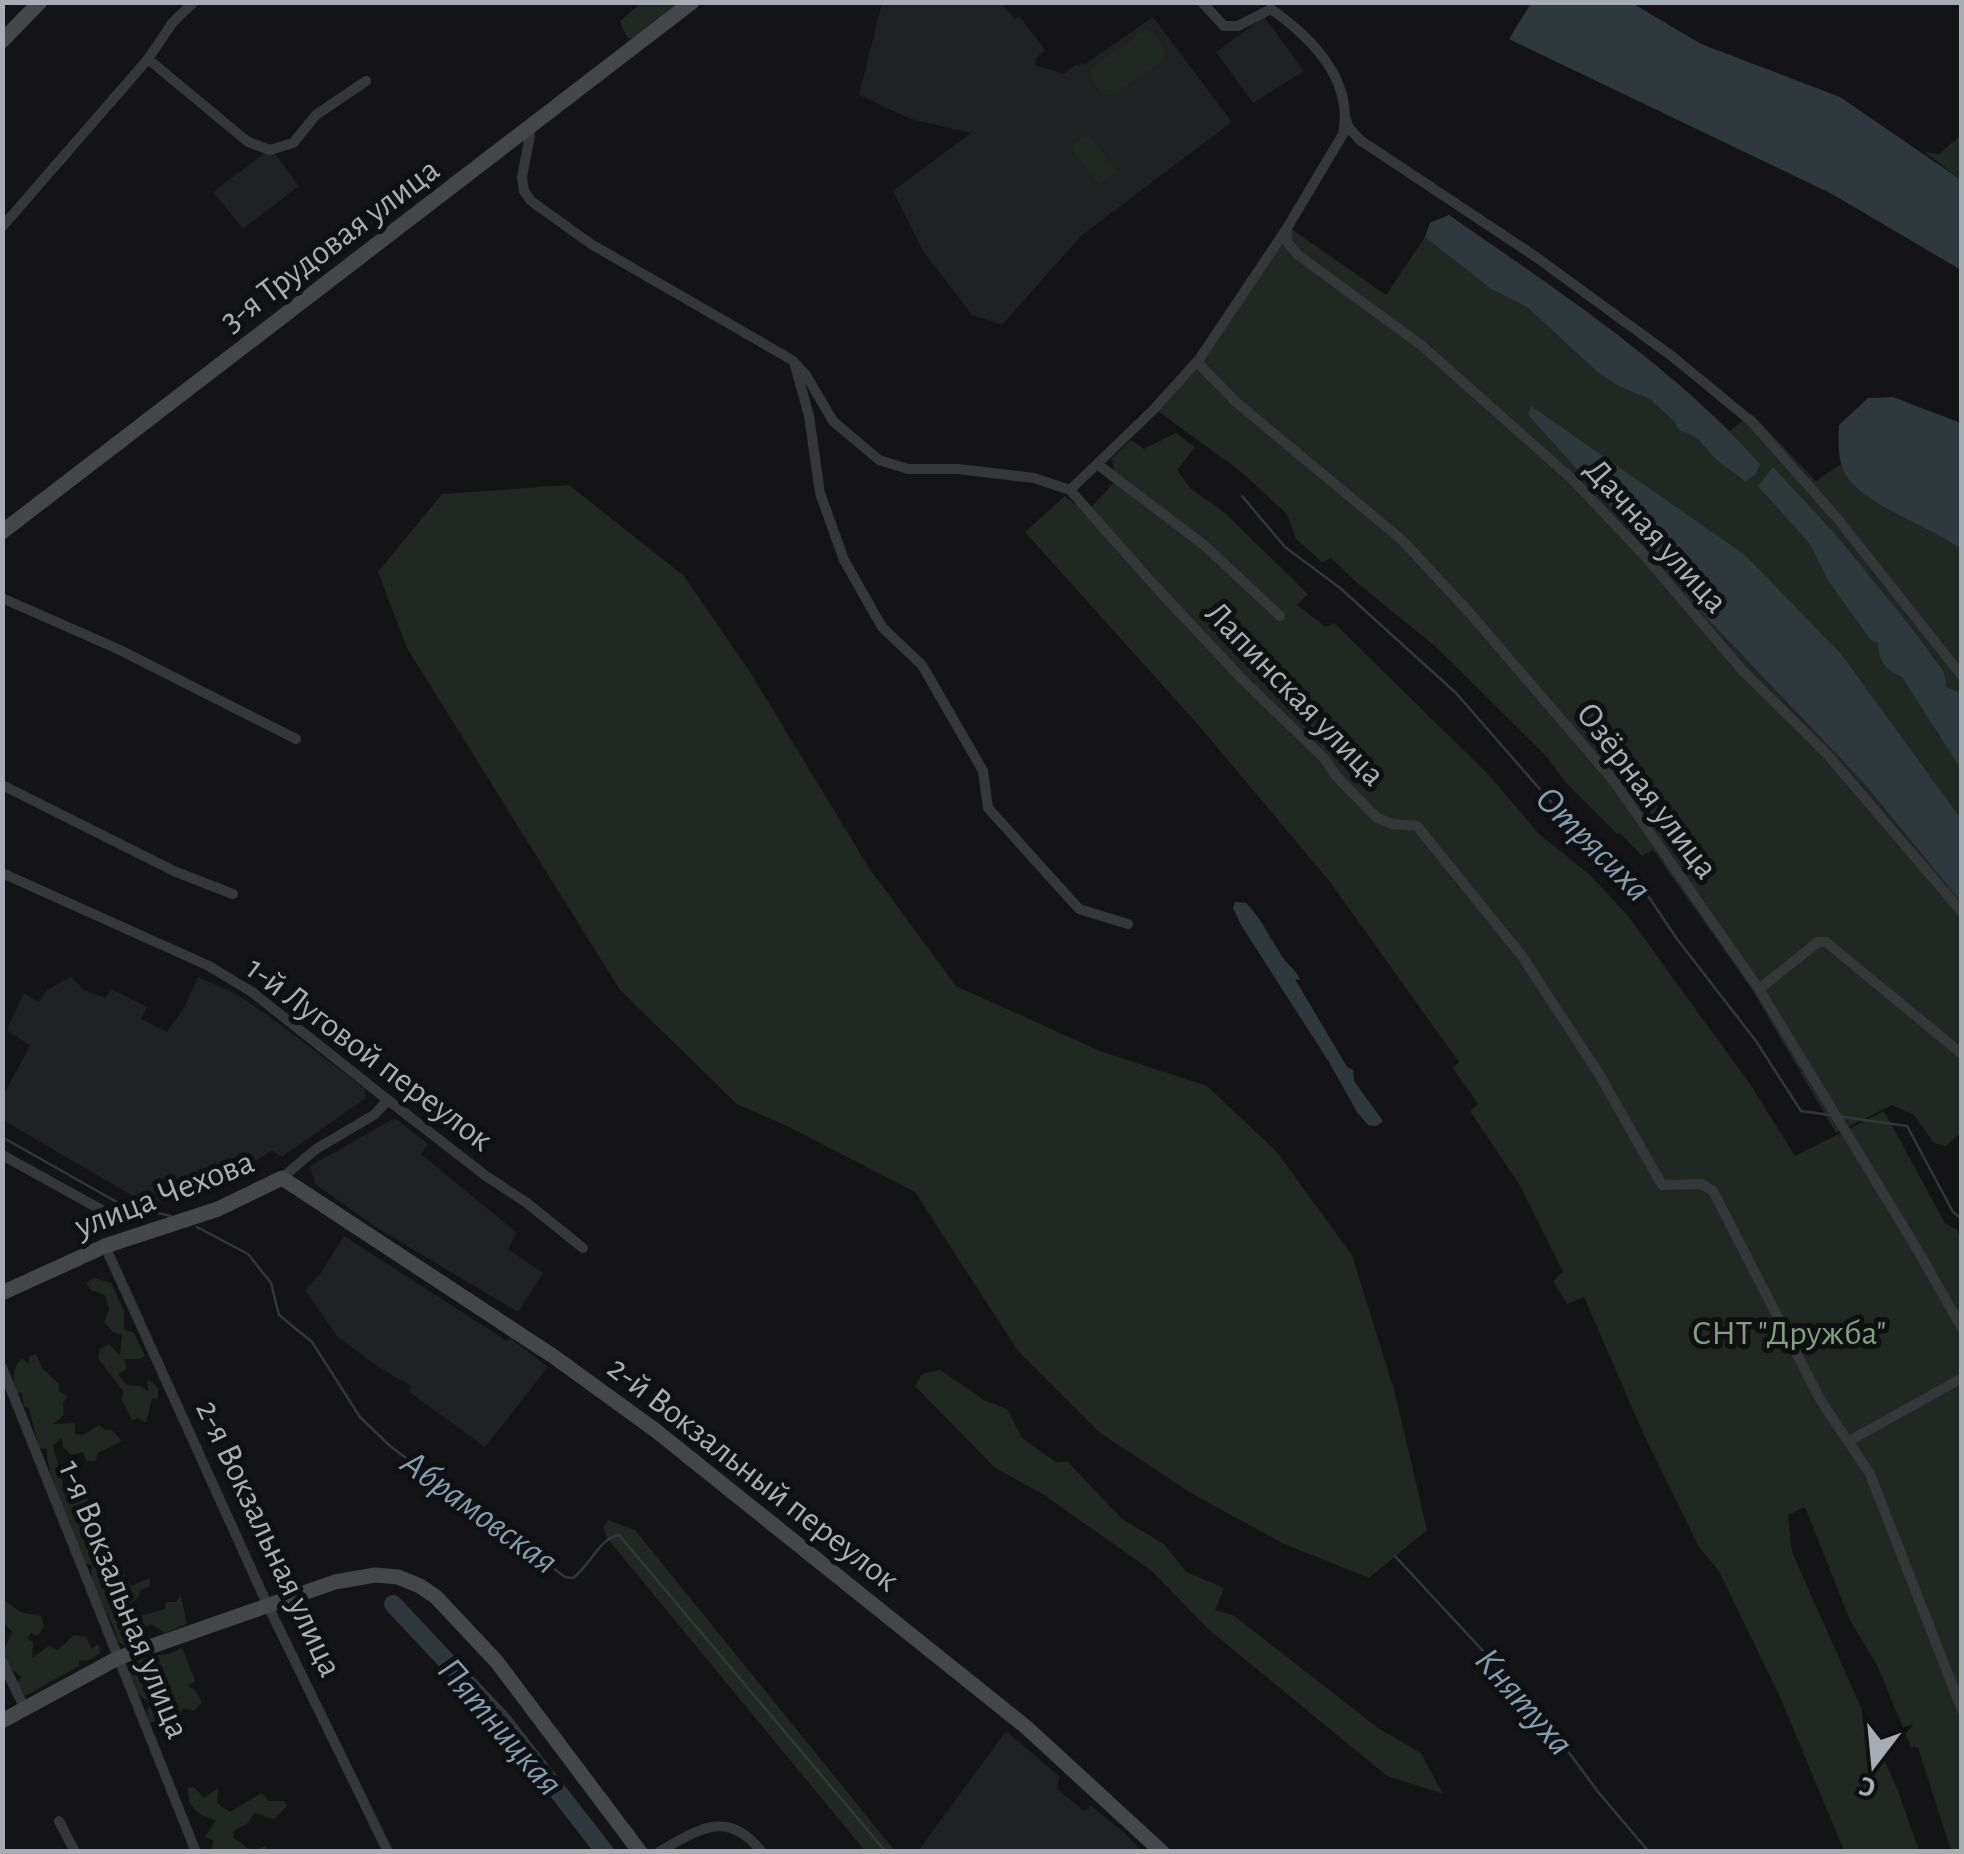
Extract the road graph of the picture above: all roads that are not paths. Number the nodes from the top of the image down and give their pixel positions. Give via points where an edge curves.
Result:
1 (40, 2) edge
2 (194, 2) edge
3 (692, 2) edge
4 (1202, 2) edge
5 (2, 41) edge
6 (148, 59) junction
7 (366, 81) dead end
8 (1346, 117) junction
9 (527, 130) junction
10 (2, 227) edge
11 (1287, 228) junction
12 (792, 360) junction
13 (1197, 362) junction
14 (1098, 464) junction
15 (1070, 490) junction
16 (2, 532) edge
17 (2, 598) edge
18 (1280, 616) dead end
19 (1962, 676) edge
20 (296, 739) dead end
21 (2, 785) edge
22 (2, 873) edge
23 (233, 894) dead end
24 (1962, 912) edge
25 (1128, 924) dead end
26 (1760, 989) junction
27 (1962, 1054) edge
28 (388, 1100) junction
29 (2, 1156) edge
30 (282, 1178) junction
31 (118, 1219) dead end
32 (105, 1246) junction
33 (582, 1248) dead end
34 (2, 1293) edge
35 (1962, 1328) edge
36 (2, 1367) edge
37 (1962, 1378) edge
38 (1849, 1441) junction
39 (268, 1606) junction
40 (118, 1658) junction
41 (2, 1661) edge
42 (24, 1709) junction
43 (1962, 1710) edge
44 (2, 1721) edge
45 (59, 1821) dead end
46 (635, 1850) edge
47 (75, 1852) edge
48 (196, 1852) edge
49 (388, 1852) edge
50 (659, 1852) edge
51 (762, 1852) edge
52 (1162, 1852) edge

1 - 5 street
2 - 6 street
3 - 9 street, 3-я Трудовая улица
4 - 8 street via 1217,22 1231,27 1272,9 1312,44 1339,81
6 - 7 street via 248,142 270,150 292,143 316,115
6 - 10 street
8 - 11 street via 1334,153
8 - 19 street via 1360,140 1636,329 1752,422
9 - 12 street via 522,177 531,201 591,244
9 - 16 street, 3-я Трудовая улица
11 - 13 street
11 - 24 street, Дачная улица via 1287,242 1298,255 1421,345 1572,480 1827,754
12 - 15 street via 833,421 879,460 908,469 1034,478
12 - 25 street via 809,416 820,493 844,560 882,627 922,664 983,770 988,808 1079,909
13 - 14 street
13 - 26 street, Озёрная улица via 1429,567 1613,780
14 - 15 street
14 - 18 street, Лапинская улица via 1204,545
15 - 38 street, Лапинская улица via 1366,807 1383,822 1417,826 1483,905 1563,1017 1662,1185 1702,1184 1713,1191 1821,1401
17 - 20 street
21 - 23 street
22 - 28 street, 1-й Луговой переулок via 232,979
26 - 27 street via 1826,942
26 - 35 street, Озёрная улица
28 - 30 street, улица Чехова
28 - 33 street, 1-й Луговой переулок
29 - 31 street
30 - 32 street, улица Чехова via 218,1209
30 - 52 street, 2-й Вокзальный переулок via 654,1430 1026,1727
32 - 34 street, улица Чехова
32 - 39 street, 2-я Вокзальная улица
36 - 40 street, 1-я Вокзальная улица
37 - 38 street
38 - 43 street, Лапинская улица via 1870,1474
39 - 40 street
39 - 46 street via 348,1579 386,1575 428,1591 546,1724
39 - 49 street, 2-я Вокзальная улица
40 - 42 street
40 - 48 street, 1-я Вокзальная улица
41 - 42 street
42 - 44 street
45 - 47 street
50 - 51 street via 721,1825 746,1834

